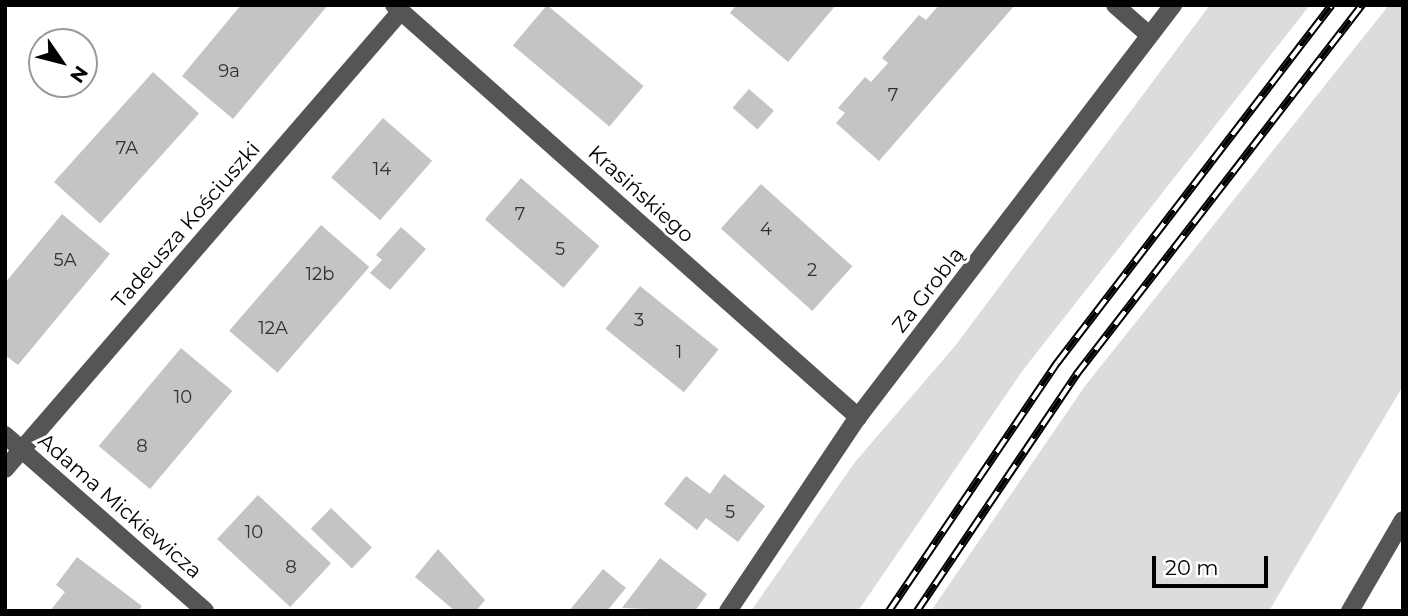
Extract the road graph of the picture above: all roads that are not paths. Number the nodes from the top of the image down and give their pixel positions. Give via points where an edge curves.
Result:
1 (1115, 5) edge
2 (1174, 5) edge
3 (398, 8) edge
4 (1149, 35) junction
5 (858, 417) junction
6 (5, 435) edge
7 (22, 450) junction
8 (5, 468) edge
9 (1403, 520) edge
10 (205, 611) edge
11 (728, 611) edge
12 (1350, 611) edge

1 - 4 street
2 - 4 street, Za Groblą
3 - 5 street, Krasińskiego
3 - 7 street, Tadeusza Kościuszki
4 - 5 street, Za Groblą
5 - 11 street, Za Groblą
6 - 7 street, Adama Mickiewicza
7 - 8 street, Tadeusza Kościuszki
7 - 10 street, Adama Mickiewicza
9 - 12 street

